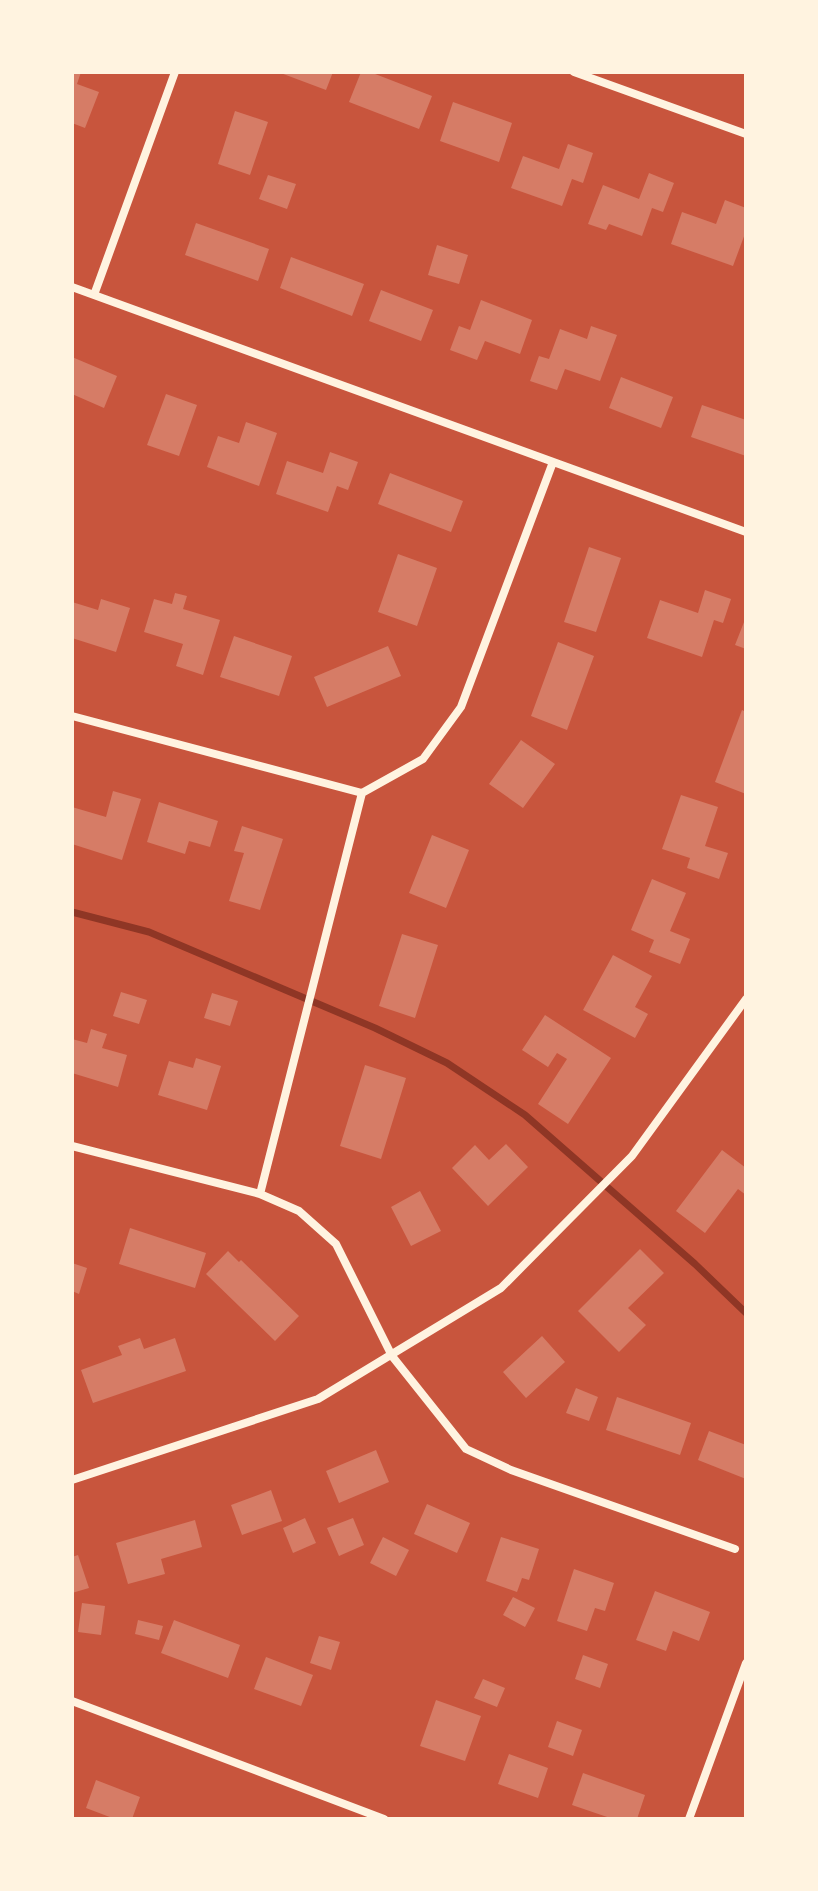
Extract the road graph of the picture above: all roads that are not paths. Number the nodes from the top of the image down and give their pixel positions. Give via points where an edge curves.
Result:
1 (175, 72) edge
2 (574, 72) edge
3 (746, 134) edge
4 (72, 287) edge
5 (94, 295) junction
6 (553, 462) junction
7 (746, 532) edge
8 (72, 716) edge
9 (362, 793) junction
10 (746, 999) edge
11 (72, 1146) edge
12 (260, 1194) junction
13 (392, 1356) junction
14 (72, 1480) edge
15 (735, 1549) dead end
16 (746, 1663) edge
17 (72, 1701) edge
18 (384, 1819) edge
19 (689, 1819) edge

1 - 5 street
2 - 3 street
4 - 5 street
5 - 6 street
6 - 7 street
6 - 9 street via 461,707 423,759
8 - 9 street
9 - 12 street
10 - 13 street via 632,1156 501,1288
11 - 12 street
12 - 13 street via 299,1211 336,1244
13 - 14 street via 318,1399
13 - 15 street via 466,1449 511,1470
16 - 19 street
17 - 18 street

